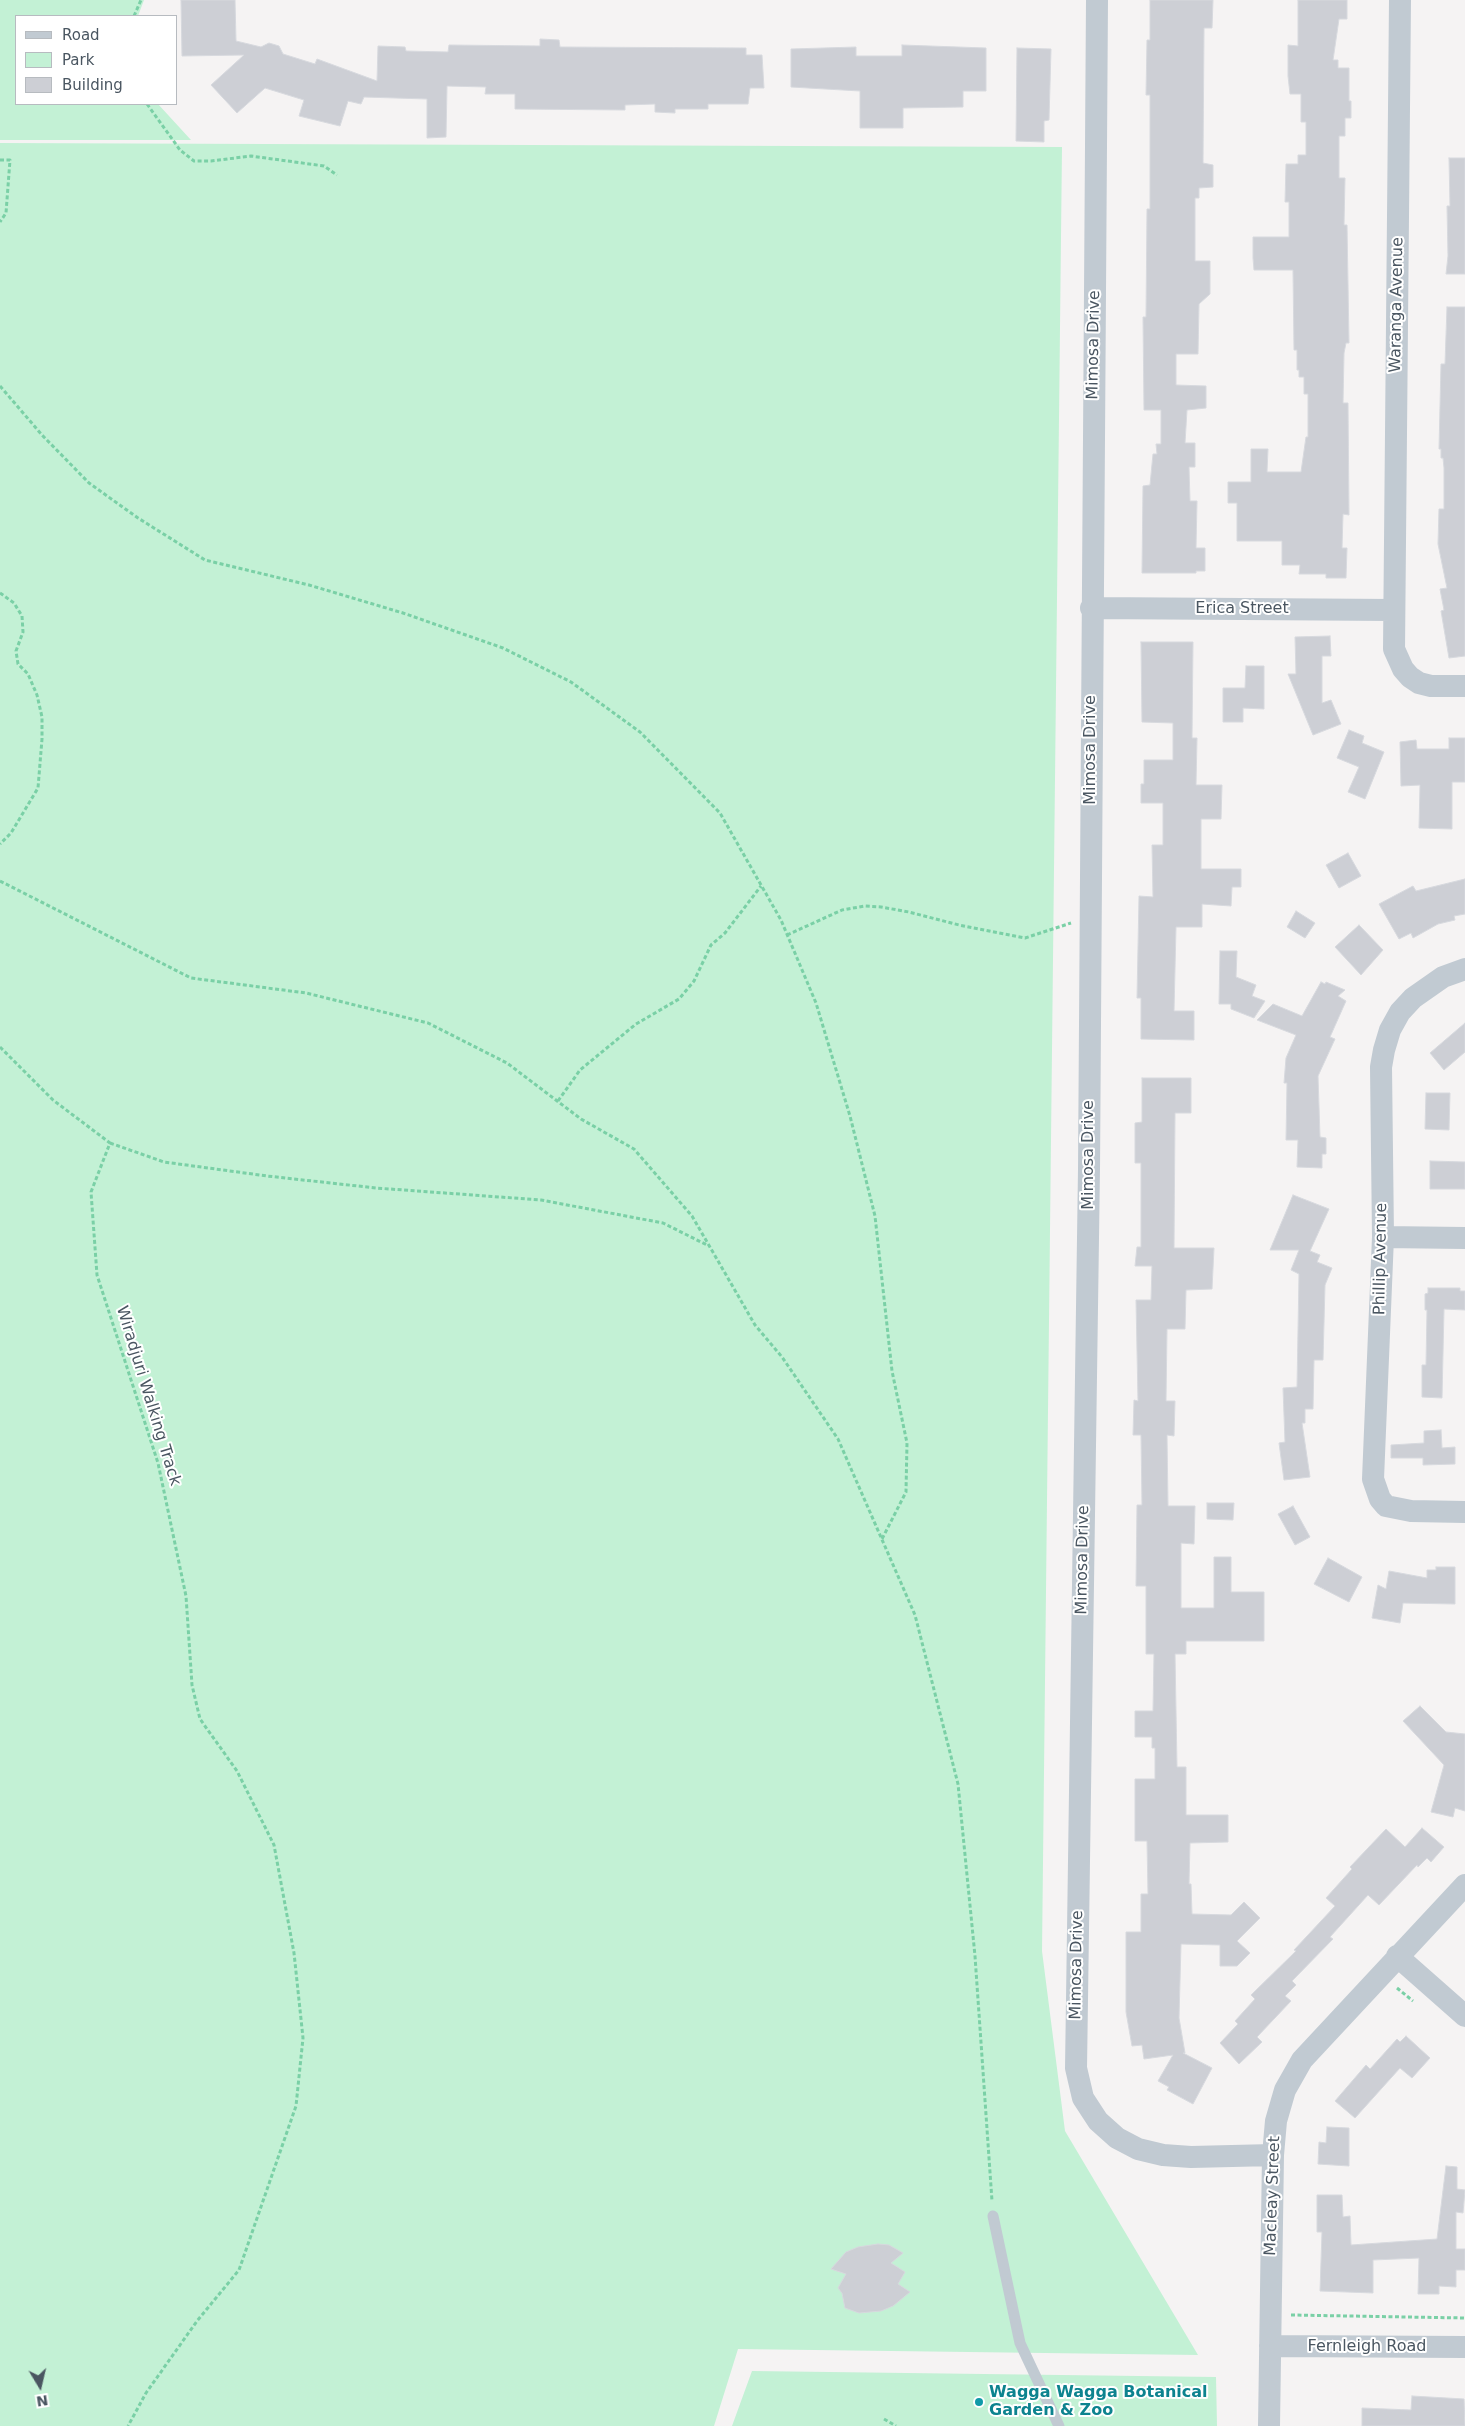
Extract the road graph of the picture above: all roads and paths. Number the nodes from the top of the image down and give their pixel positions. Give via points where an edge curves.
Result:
1 (141, 0) edge
2 (1097, 0) edge
3 (1400, 0) edge
4 (134, 15) edge
5 (148, 105) edge
6 (0, 160) edge
7 (337, 175) dead end
8 (0, 222) edge
9 (0, 386) edge
10 (0, 593) edge
11 (1091, 608) junction
12 (1394, 610) junction
13 (1465, 686) edge
14 (0, 844) edge
15 (0, 881) edge
16 (761, 886) junction
17 (1090, 916) junction
18 (787, 935) junction
19 (1465, 969) edge
20 (0, 1047) edge
21 (558, 1101) junction
22 (110, 1143) junction
23 (1383, 1236) junction
24 (1465, 1238) edge
25 (708, 1246) junction
26 (1465, 1512) edge
27 (882, 1539) junction
28 (1465, 1885) edge
29 (1397, 1956) junction
30 (1465, 2016) edge
31 (1272, 2155) junction
32 (993, 2216) joint
33 (1291, 2306) dead end
34 (1465, 2318) edge
35 (1270, 2346) junction
36 (1465, 2347) edge
37 (884, 2419) dead end
38 (128, 2426) edge
39 (896, 2426) edge
40 (1059, 2426) edge
41 (1269, 2426) edge

1 - 4 path
2 - 11 street, Mimosa Drive
3 - 12 street, Waranga Avenue
5 - 7 path via 180,150 194,161 251,156 324,166
6 - 8 path via 10,160 6,213
9 - 16 path via 89,483 205,560 309,585 403,613 503,648 572,682 640,732 720,813
10 - 14 path via 14,603 22,616 23,632 16,651 18,664 28,674 42,717 38,788 11,833
11 - 12 street, Erica Street
11 - 17 street, Mimosa Drive
12 - 13 street, Waranga Avenue via 1396,658 1410,677 1430,686
15 - 21 path via 191,978 306,993 428,1023 508,1063
16 - 18 path
16 - 21 path via 725,933 711,945 694,982 679,999 636,1024 580,1070
17 - 18 path via 1025,938 899,910 865,906 842,910
17 - 31 street, Mimosa Drive via 1076,2068 1083,2098 1098,2122 1117,2138 1138,2149 1191,2157
18 - 27 path via 816,1003 850,1116 875,1216 892,1371 907,1443 906,1492
19 - 23 street, Phillip Avenue via 1443,976 1413,998 1390,1030 1381,1067
20 - 22 path via 53,1100
21 - 25 path via 581,1119 634,1149 692,1216
22 - 25 path via 164,1162 267,1176 541,1200 663,1223
22 - 38 path, Wiradjuri Walking Track via 91,1192 97,1275 158,1463 186,1596 192,1685 200,1718 238,1772 274,1844 294,1953 303,2038 296,2106 239,2270 180,2345 146,2393
23 - 24 street
23 - 26 street, Phillip Avenue via 1373,1479 1376,1490 1386,1506 1396,1509
25 - 27 path via 755,1325 782,1357 838,1440
27 - 32 path via 915,1615 958,1784 975,1956
28 - 29 street, Macleay Street
29 - 30 street
29 - 31 street, Macleay Street via 1302,2060 1285,2090 1276,2121
31 - 35 street, Macleay Street
32 - 40 lane via 1020,2344
33 - 34 path via 1291,2316
35 - 36 street, Fernleigh Road
35 - 41 street, Macleay Street
37 - 39 path

